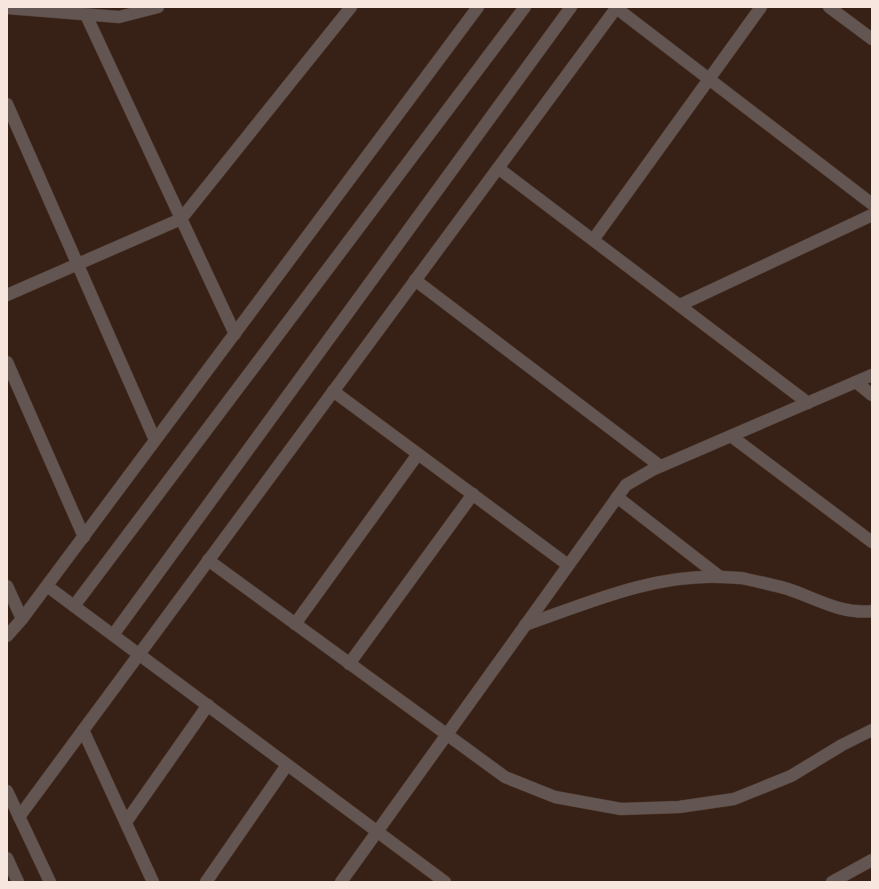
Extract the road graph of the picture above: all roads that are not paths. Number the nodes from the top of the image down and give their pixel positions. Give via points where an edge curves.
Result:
1 (158, 7) edge
2 (351, 7) edge
3 (478, 7) edge
4 (525, 7) edge
5 (571, 7) edge
6 (616, 7) edge
7 (761, 7) edge
8 (829, 7) edge
9 (7, 8) edge
10 (86, 15) junction
11 (872, 39) edge
12 (709, 79) junction
13 (7, 104) edge
14 (498, 168) junction
15 (872, 204) edge
16 (872, 215) edge
17 (181, 219) junction
18 (593, 240) junction
19 (78, 264) junction
20 (415, 280) junction
21 (7, 295) edge
22 (680, 305) junction
23 (235, 334) junction
24 (7, 362) edge
25 (872, 375) edge
26 (856, 382) junction
27 (333, 391) junction
28 (872, 395) edge
29 (808, 403) junction
30 (731, 436) junction
31 (156, 440) junction
32 (418, 454) junction
33 (660, 466) junction
34 (472, 494) junction
35 (617, 497) junction
36 (84, 537) junction
37 (872, 542) edge
38 (208, 560) junction
39 (568, 565) junction
40 (720, 577) junction
41 (7, 586) edge
42 (47, 586) junction
43 (74, 606) junction
44 (872, 611) edge
45 (22, 619) junction
46 (295, 624) junction
47 (525, 625) junction
48 (113, 635) junction
49 (7, 636) edge
50 (139, 654) junction
51 (350, 664) junction
52 (208, 706) junction
53 (83, 730) junction
54 (872, 730) edge
55 (446, 735) junction
56 (288, 765) junction
57 (7, 791) edge
58 (19, 816) junction
59 (126, 822) junction
60 (377, 832) junction
61 (7, 858) edge
62 (872, 860) edge
63 (18, 882) edge
64 (50, 882) edge
65 (153, 882) edge
66 (206, 882) edge
67 (341, 882) edge
68 (445, 882) edge
69 (832, 882) edge

1 - 10 street via 119,17
2 - 17 street
3 - 23 street
4 - 43 street
5 - 48 street
6 - 12 street
6 - 14 street
7 - 12 street
8 - 11 street
9 - 10 street
10 - 17 street
12 - 15 street
12 - 18 street
13 - 19 street
14 - 18 street
14 - 20 street
16 - 22 street
17 - 19 street
17 - 23 street
18 - 22 street
19 - 21 street
19 - 31 street
20 - 27 street
20 - 33 street
22 - 29 street
23 - 31 street
24 - 36 street
25 - 26 street
26 - 28 street
26 - 29 street
27 - 32 street
27 - 38 street
29 - 30 street
30 - 33 street
30 - 37 street
31 - 36 street
32 - 34 street
32 - 46 street
33 - 35 street via 626,485
34 - 39 street
34 - 51 street
35 - 39 street
35 - 40 street
36 - 42 street
38 - 46 street
38 - 50 street
39 - 47 street
40 - 44 street via 744,578 787,589 841,610
40 - 47 street via 703,576 646,584
41 - 45 street
42 - 43 street
42 - 45 street
43 - 48 street
45 - 49 street
46 - 51 street
47 - 55 street
48 - 50 street
50 - 52 street
50 - 53 street
51 - 55 street
52 - 56 street
52 - 59 street
53 - 58 street
53 - 59 street
54 - 55 street via 791,776 734,799 679,807 621,809 555,797 512,780
55 - 60 street
56 - 60 street
56 - 66 street
57 - 58 street
58 - 64 street
59 - 65 street
60 - 67 street
60 - 68 street
61 - 63 street
62 - 69 street

